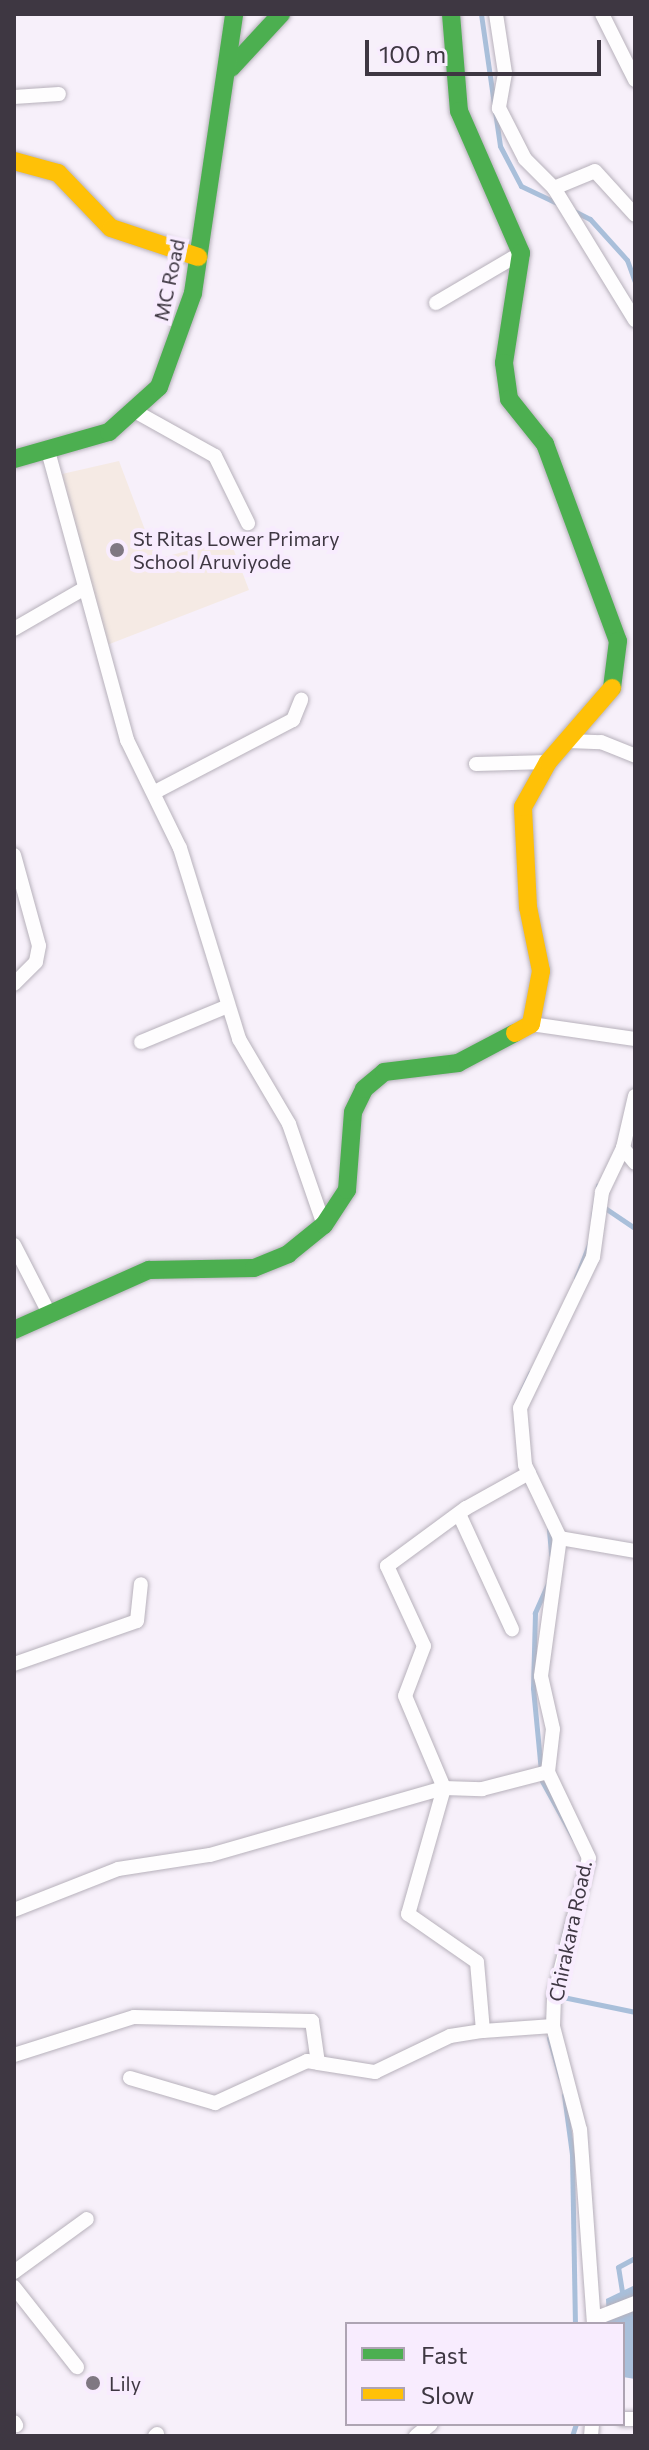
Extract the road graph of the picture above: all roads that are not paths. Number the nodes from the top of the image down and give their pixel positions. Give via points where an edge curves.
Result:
1 (234, 14) edge
2 (281, 14) edge
3 (451, 14) edge
4 (496, 14) edge
5 (602, 14) edge
6 (231, 68) junction
7 (635, 80) edge
8 (59, 94) dead end
9 (14, 97) edge
10 (14, 161) edge
11 (554, 188) junction
12 (635, 215) edge
13 (521, 253) junction
14 (198, 257) junction
15 (436, 303) dead end
16 (635, 320) edge
17 (138, 413) junction
18 (48, 451) junction
19 (14, 459) edge
20 (248, 523) dead end
21 (85, 588) junction
22 (14, 629) edge
23 (301, 700) dead end
24 (568, 741) junction
25 (635, 756) edge
26 (548, 762) junction
27 (476, 764) dead end
28 (155, 792) junction
29 (14, 855) edge
30 (14, 984) edge
31 (228, 1006) junction
32 (531, 1024) junction
33 (635, 1039) edge
34 (141, 1042) dead end
35 (635, 1096) edge
36 (623, 1148) junction
37 (635, 1163) edge
38 (324, 1225) junction
39 (14, 1245) edge
40 (49, 1313) junction
41 (14, 1330) edge
42 (529, 1473) junction
43 (459, 1514) junction
44 (560, 1538) junction
45 (635, 1551) edge
46 (141, 1584) dead end
47 (512, 1629) dead end
48 (14, 1664) edge
49 (548, 1772) junction
50 (444, 1788) junction
51 (14, 1910) edge
52 (553, 2026) junction
53 (483, 2031) junction
54 (14, 2055) edge
55 (318, 2063) junction
56 (130, 2078) dead end
57 (87, 2219) dead end
58 (14, 2272) edge
59 (14, 2287) edge
60 (635, 2303) edge
61 (594, 2322) edge
62 (77, 2367) dead end

1 - 6 street, MC Road
2 - 6 street
3 - 13 street via 459,111
4 - 11 street via 505,73 499,108 525,159
5 - 7 street
6 - 14 street, MC Road
8 - 9 street
10 - 14 street via 58,173 111,228
11 - 12 street via 595,171
11 - 16 street
13 - 15 street
13 - 24 street via 504,363 509,399 545,444 618,641 617,679 600,710
14 - 17 street, MC Road via 174,355
17 - 18 street, MC Road via 109,432
17 - 20 street via 215,456
18 - 19 street, MC Road
18 - 21 street
21 - 22 street
21 - 28 street via 127,740
23 - 28 street via 293,720
24 - 25 street via 601,742
24 - 26 street
26 - 27 street
26 - 32 street via 523,807 528,907 541,971
28 - 31 street
29 - 30 street via 39,946 36,962
31 - 34 street
31 - 38 street via 239,1039 289,1124
32 - 33 street
32 - 38 street via 458,1063 384,1072 364,1089 353,1112 347,1190
35 - 36 street
36 - 37 street
36 - 42 street via 602,1197 573,1305 520,1408
38 - 40 street via 254,1268 149,1270
39 - 40 street
40 - 41 street
42 - 43 street
42 - 44 street
43 - 47 street
43 - 50 street via 387,1566 424,1646 405,1696
44 - 45 street
44 - 49 street via 541,1676 553,1729
46 - 48 street via 137,1621
49 - 50 street via 482,1789
49 - 52 street, Chirakara Road. via 589,1858 554,1996
50 - 51 street via 210,1855 118,1869
50 - 53 street via 408,1914 477,1962
52 - 53 street
52 - 61 street, Chirakara Road. via 580,2130
53 - 55 street via 450,2036 375,2072
54 - 55 street via 134,2017 312,2021
55 - 56 street via 307,2061 215,2103
57 - 58 street
59 - 62 street
60 - 61 street

